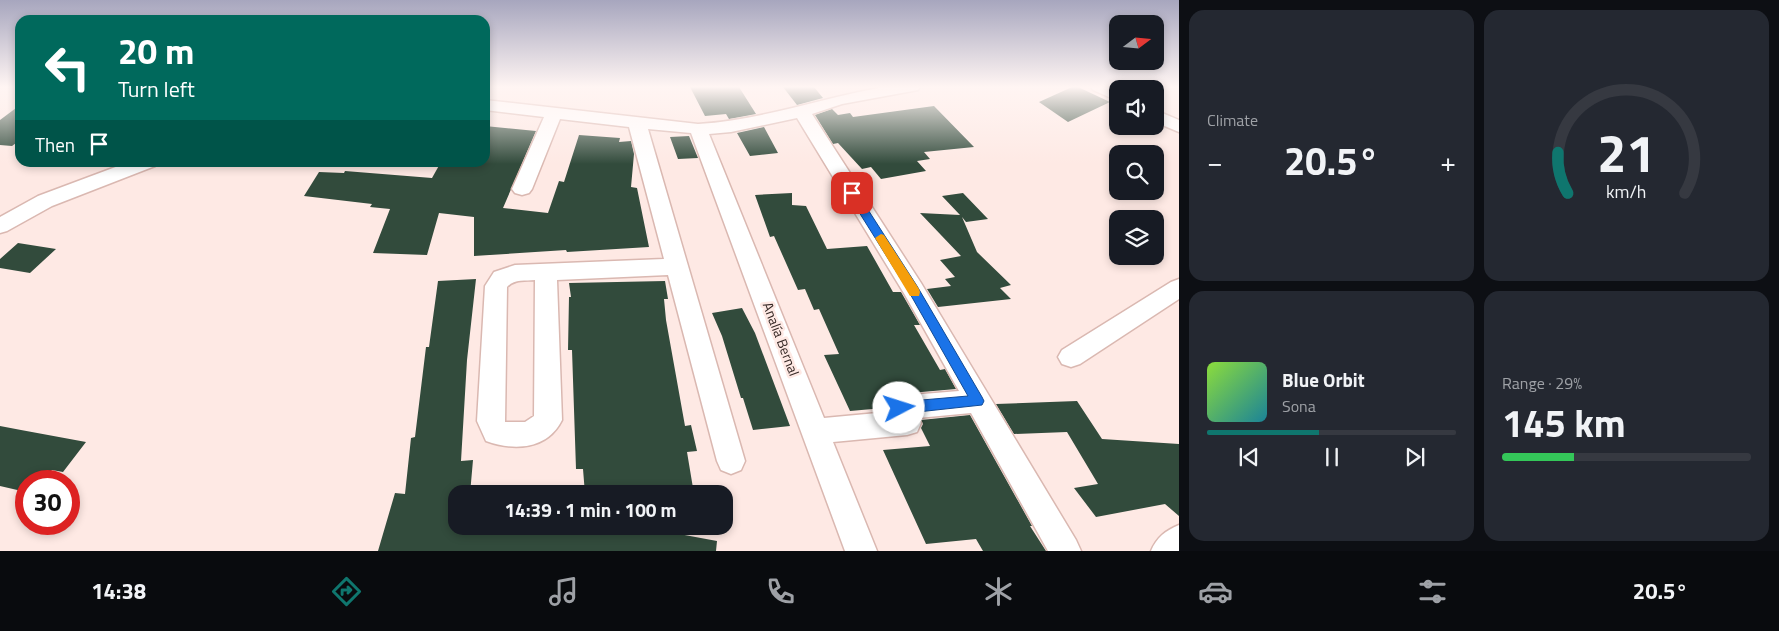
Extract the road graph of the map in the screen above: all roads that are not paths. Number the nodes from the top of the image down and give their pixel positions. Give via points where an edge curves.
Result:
1 (802, 112) edge
2 (554, 113) joint
3 (799, 113) edge
4 (1164, 120) edge
5 (638, 122) junction
6 (1179, 127) edge
7 (698, 129) junction
8 (135, 167) edge
9 (522, 189) dead end
10 (0, 226) edge
11 (677, 267) junction
12 (546, 272) junction
13 (1179, 288) edge
14 (1071, 357) dead end
15 (978, 401) junction
16 (815, 431) junction
17 (731, 461) dead end
18 (1179, 541) edge
19 (861, 551) edge
20 (1065, 551) edge
21 (1166, 551) edge

1 - 15 street via 913,289
2 - 5 street
2 - 9 street
3 - 7 street via 731,127
4 - 6 street
5 - 7 street
5 - 11 street
7 - 16 street, Analía Bernal
8 - 10 street via 45,201
11 - 12 street
11 - 17 street
12 - 12 street via 548,420 543,428 533,433 504,435 496,432 491,421 496,286 502,278 515,273
13 - 14 street
15 - 16 street via 899,408 907,423
15 - 20 street
16 - 19 street, Analía Bernal
18 - 21 street

